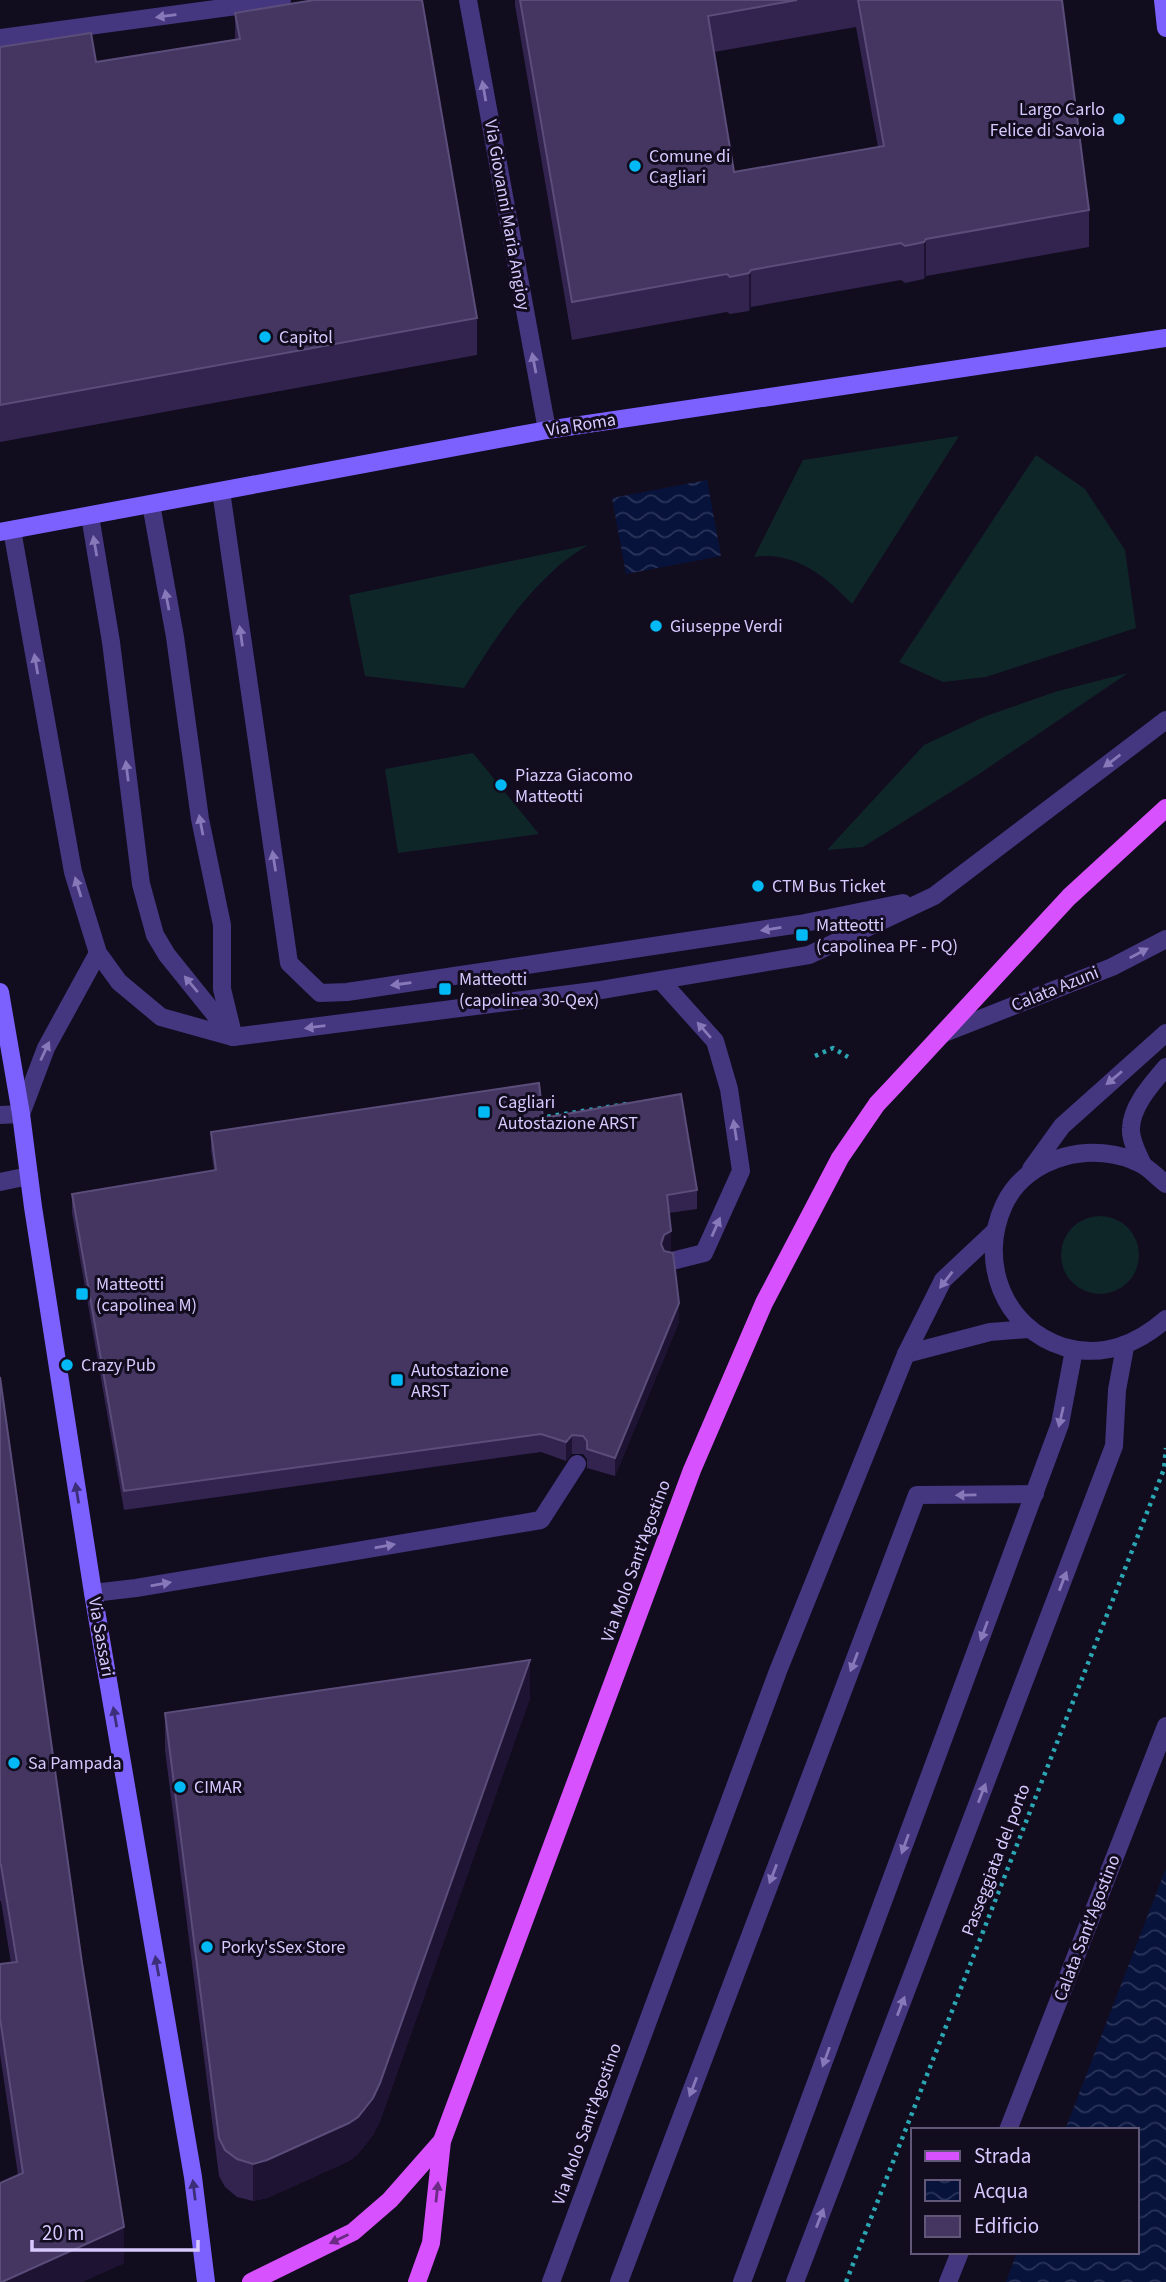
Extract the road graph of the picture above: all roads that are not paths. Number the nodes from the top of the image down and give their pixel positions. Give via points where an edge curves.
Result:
1 (282, 0) edge
2 (468, 0) edge
3 (1163, 0) edge
4 (1166, 28) edge
5 (0, 38) edge
6 (1166, 338) edge
7 (547, 430) junction
8 (221, 491) junction
9 (151, 504) junction
10 (90, 516) junction
11 (6, 531) edge
12 (1166, 720) edge
13 (1166, 808) edge
14 (934, 897) junction
15 (1165, 940) edge
16 (98, 953) junction
17 (661, 981) junction
18 (0, 992) edge
19 (1166, 1033) edge
20 (942, 1034) junction
21 (233, 1037) junction
22 (1166, 1067) edge
23 (21, 1114) junction
24 (0, 1115) edge
25 (1143, 1165) junction
26 (29, 1176) junction
27 (1024, 1178) junction
28 (0, 1182) edge
29 (1166, 1184) edge
30 (994, 1233) junction
31 (672, 1261) edge
32 (1166, 1320) edge
33 (1029, 1329) junction
34 (1125, 1347) junction
35 (1074, 1350) junction
36 (906, 1354) junction
37 (577, 1464) dead end
38 (1035, 1494) junction
39 (93, 1594) junction
40 (1166, 1726) edge
41 (1009, 2128) edge
42 (442, 2141) junction
43 (959, 2254) edge
44 (282, 2275) edge
45 (206, 2282) edge
46 (251, 2282) edge
47 (417, 2282) edge
48 (551, 2282) edge
49 (619, 2282) edge
50 (743, 2282) edge
51 (795, 2282) edge
52 (948, 2282) edge

1 -> 5 street
7 -> 2 street, Via Giovanni Maria Angioy
3 - 4 street
6 - 7 street, Via Roma
7 - 8 street, Via Roma
8 - 9 street, Via Roma
14 -> 8 street via 800,924 320,993 289,963
9 - 10 street, Via Roma
21 -> 9 street via 222,989 222,925 200,819
10 - 11 street, Via Roma
21 -> 10 street via 167,955 155,935 141,884 111,642
16 -> 11 street via 73,872
12 -> 14 street
13 - 20 main road, Via Molo Sant'Agostino via 1069,897
14 - 17 street via 808,955
20 -> 15 street, Calata Azuni via 1112,967
16 - 21 street via 119,982 160,1017
23 -> 16 street via 46,1048
17 -> 21 street
31 -> 17 street via 704,1253 741,1171 729,1089 715,1041
18 - 23 street, Via Sassari
19 -> 27 street via 1062,1126
20 - 42 main road, Via Molo Sant'Agostino via 877,1104 840,1158 764,1303 692,1471
22 - 25 street via 1142,1097 1130,1128
23 - 24 street
23 - 26 street, Via Sassari
25 - 27 street via 1114,1154 1082,1152 1051,1160
25 - 29 street
26 - 28 street
39 -> 26 street, Via Sassari
27 - 30 street via 1005,1203
30 - 33 street via 993,1264 999,1289
30 -> 36 street, Via Molo Sant'Agostino via 943,1280
32 - 34 street
33 - 35 street via 1050,1343
33 - 36 street via 990,1332
34 - 35 street
51 -> 34 street via 1114,1446
35 -> 38 street via 1060,1424
36 - 48 street, Via Molo Sant'Agostino via 778,1671
39 -> 37 street via 541,1520
38 -> 49 street via 917,1495
38 -> 50 street
45 -> 39 street, Via Sassari via 193,2177
40 - 41 street, Calata Sant'Agostino
42 -> 44 main road, Via Molo Sant'Agostino via 390,2200 353,2232
47 -> 42 main road, Via Molo Sant'Agostino via 431,2243
43 - 52 street
44 - 46 main road, Via Molo Sant'Agostino

